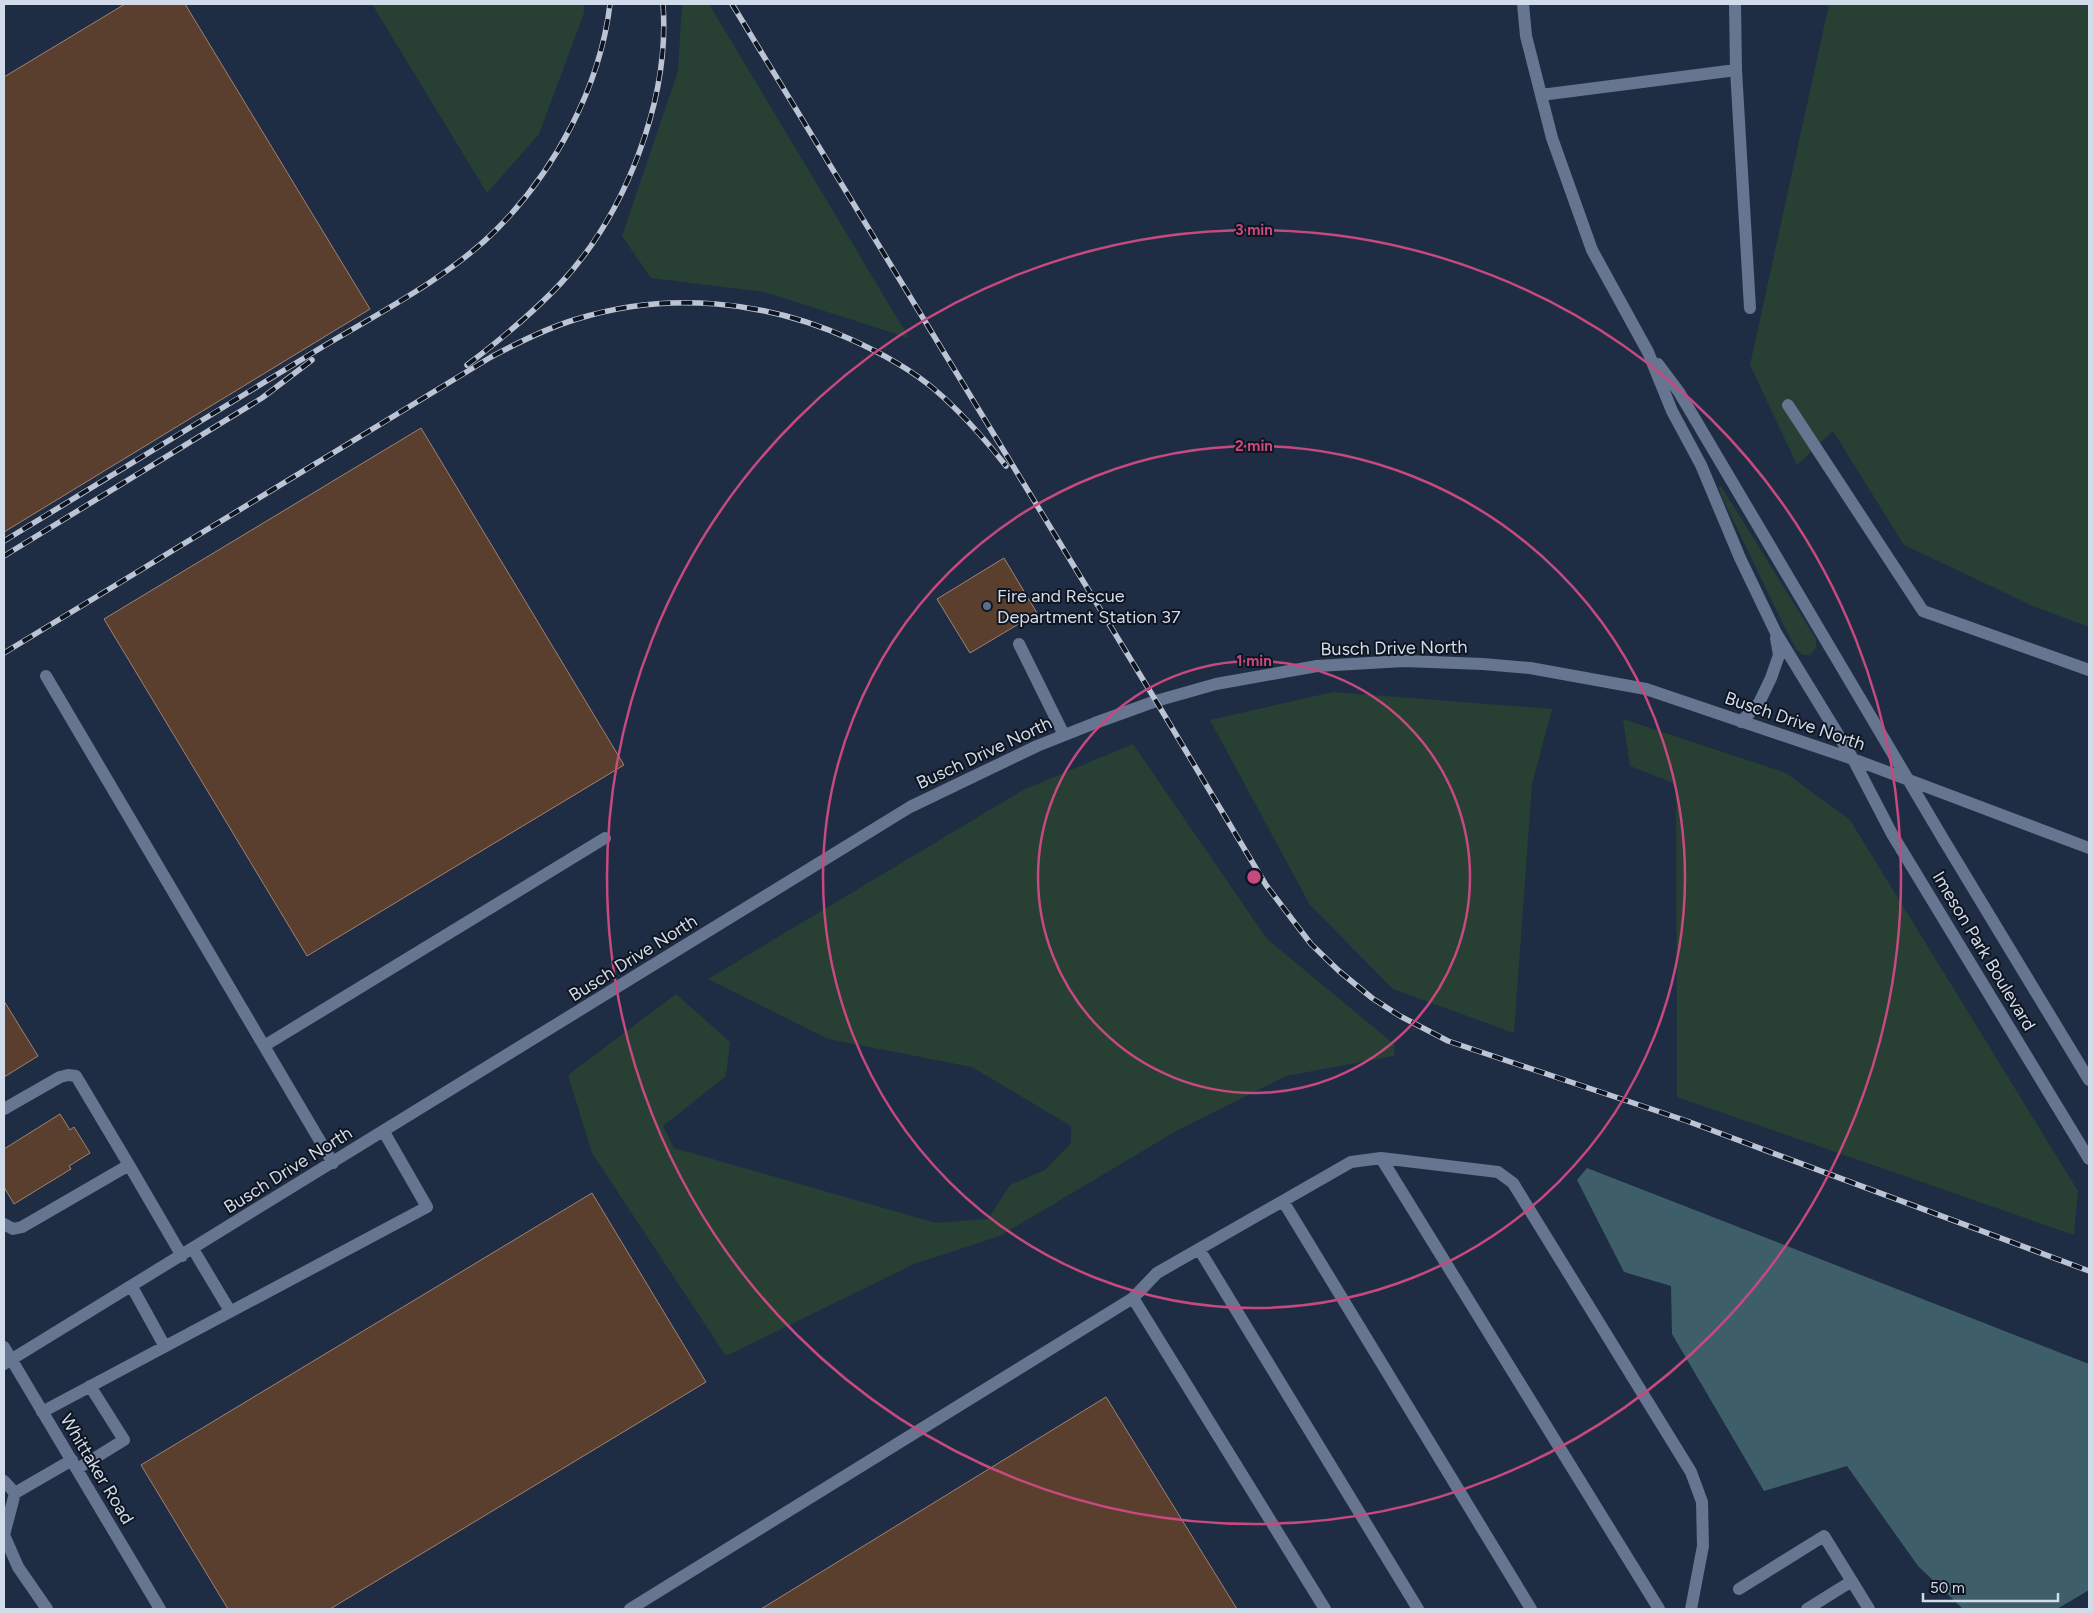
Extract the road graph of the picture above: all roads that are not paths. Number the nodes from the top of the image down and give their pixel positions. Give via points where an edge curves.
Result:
1 (1523, 4) edge
2 (1734, 4) edge
3 (1736, 70) junction
4 (1541, 95) junction
5 (1750, 308) dead end
6 (1648, 352) junction
7 (1788, 405) dead end
8 (1776, 633) junction
9 (1019, 644) dead end
10 (2089, 670) edge
11 (46, 676) dead end
12 (1741, 722) junction
13 (1064, 735) junction
14 (1853, 759) junction
15 (1908, 780) junction
16 (605, 838) dead end
17 (2089, 848) edge
18 (264, 1046) junction
19 (2089, 1080) edge
20 (4, 1109) edge
21 (384, 1132) junction
22 (1381, 1158) junction
23 (2089, 1159) edge
24 (333, 1163) junction
25 (129, 1165) junction
26 (1283, 1201) junction
27 (4, 1224) edge
28 (1199, 1249) junction
29 (188, 1252) junction
30 (132, 1287) junction
31 (1133, 1298) junction
32 (230, 1311) junction
33 (164, 1345) junction
34 (4, 1347) edge
35 (8, 1362) edge
36 (90, 1386) junction
37 (42, 1412) junction
38 (74, 1465) junction
39 (4, 1481) edge
40 (15, 1494) junction
41 (1852, 1581) junction
42 (1739, 1590) dead end
43 (47, 1609) edge
44 (160, 1609) edge
45 (630, 1609) edge
46 (1325, 1609) edge
47 (1418, 1609) edge
48 (1531, 1609) edge
49 (1659, 1609) edge
50 (1692, 1609) edge
51 (1807, 1609) edge
52 (1869, 1609) edge

1 - 4 street via 1526,36
2 - 3 street
3 - 4 street
3 - 5 street
4 - 6 street via 1552,138 1592,250
6 - 8 street, Imeson Park Boulevard via 1672,411 1701,465
6 - 15 street, Imeson Park Boulevard via 1679,392
7 - 10 street via 1923,611
8 - 12 street via 1778,655 1771,678 1759,703
8 - 14 street, Imeson Park Boulevard
9 - 13 street
11 - 18 street
12 - 13 street, Busch Drive North via 1646,689 1530,668 1404,662 1317,666 1216,684 1156,701
12 - 14 street, Busch Drive North
13 - 21 street, Busch Drive North via 910,807
14 - 15 street, Busch Drive North
14 - 23 street, Imeson Park Boulevard via 1892,834
15 - 17 street, Busch Drive North
15 - 19 street, Imeson Park Boulevard
16 - 18 street
18 - 24 street
20 - 25 street via 60,1077 76,1076
21 - 24 street, Busch Drive North
21 - 32 street via 427,1206
22 - 26 street via 1351,1162
22 - 49 street
22 - 50 street via 1498,1172 1513,1183 1691,1472 1702,1502 1703,1546
24 - 29 street, Busch Drive North
25 - 27 street via 22,1227 13,1229
25 - 29 street
26 - 28 street
26 - 48 street
28 - 31 street via 1157,1273
28 - 47 street
29 - 30 street, Busch Drive North
29 - 32 street
30 - 33 street
30 - 35 street, Busch Drive North
31 - 45 street
31 - 46 street
32 - 33 street
33 - 36 street
34 - 35 street, Whittaker Road
35 - 37 street, Whittaker Road
36 - 37 street
36 - 38 street via 124,1440
37 - 38 street, Whittaker Road
38 - 40 street
38 - 44 street, Whittaker Road
39 - 40 street
40 - 43 street via 4,1535 18,1566
41 - 42 street via 1824,1536
41 - 51 street
41 - 52 street

